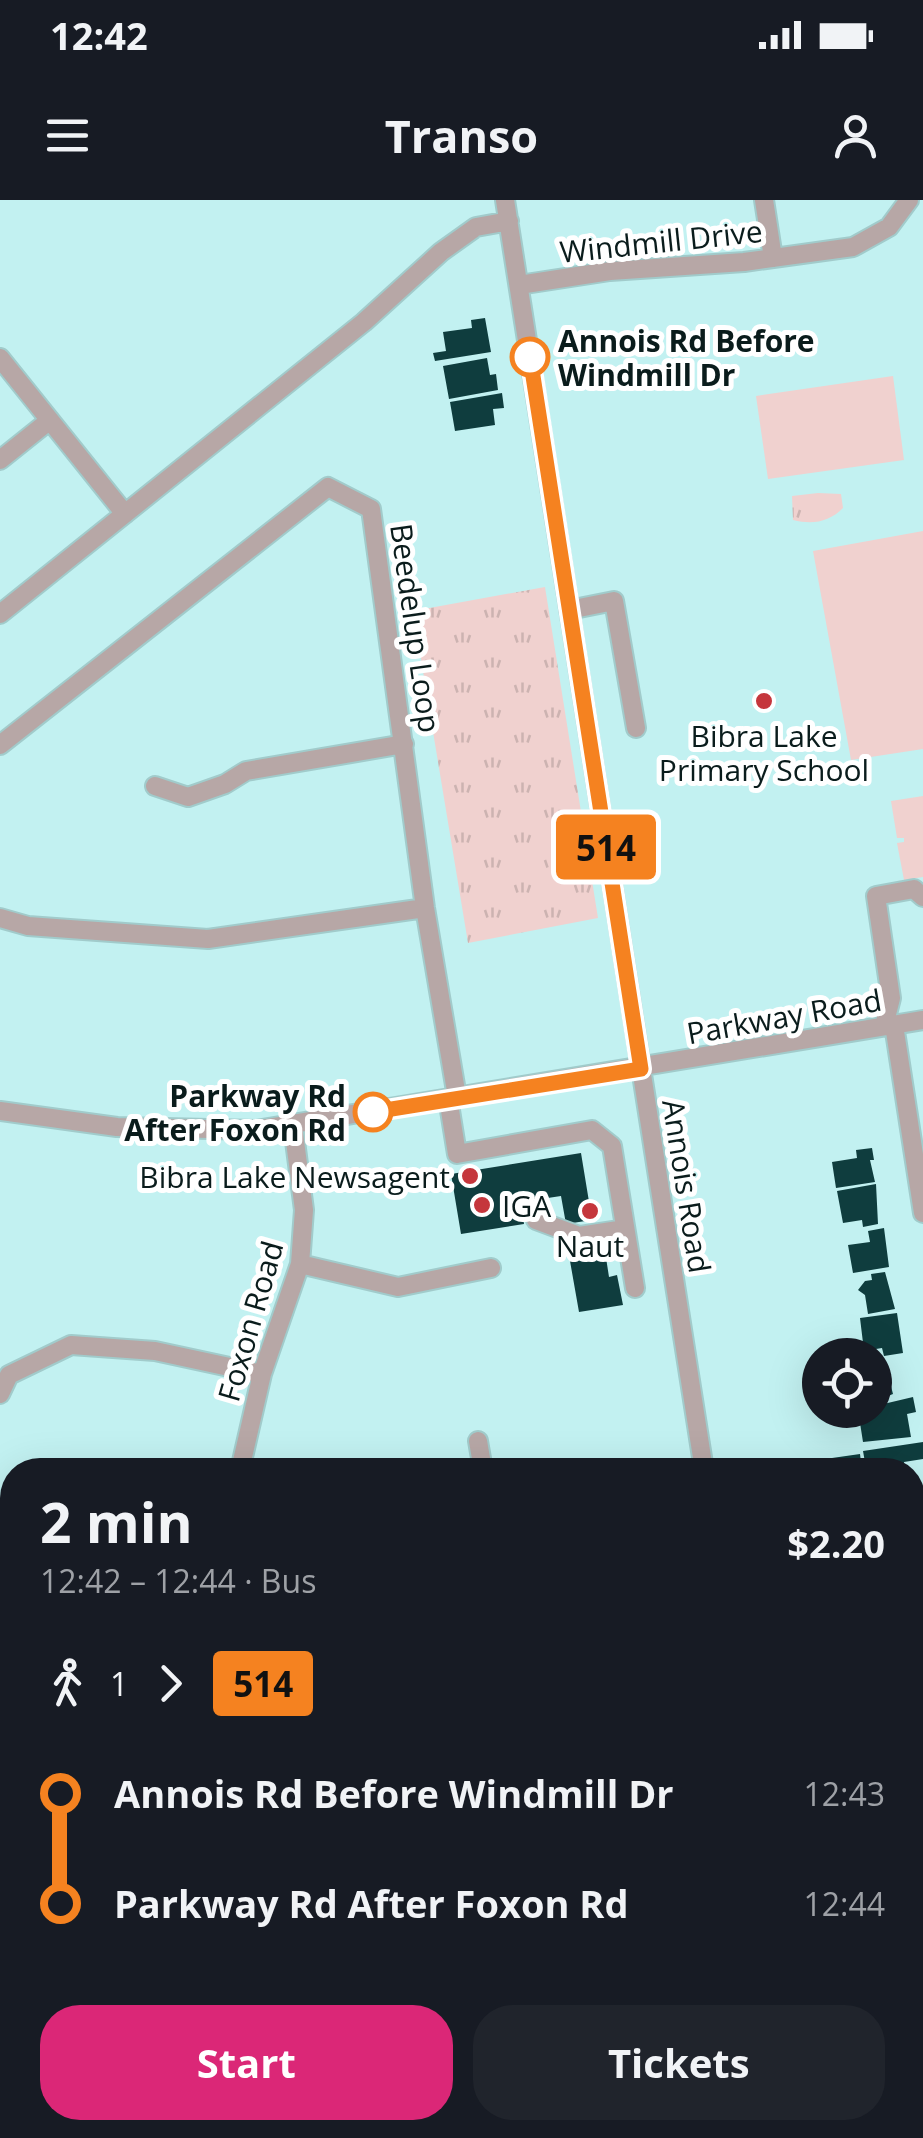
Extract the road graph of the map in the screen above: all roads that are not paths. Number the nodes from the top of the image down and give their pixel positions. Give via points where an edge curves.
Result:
1 (505, 200) edge
2 (764, 200) edge
3 (909, 200) edge
4 (508, 221) junction
5 (774, 258) junction
6 (519, 285) junction
7 (0, 358) edge
8 (50, 420) junction
9 (0, 460) edge
10 (125, 514) junction
11 (570, 610) junction
12 (0, 614) edge
13 (636, 728) dead end
14 (404, 744) junction
15 (0, 745) edge
16 (155, 786) dead end
17 (923, 898) edge
18 (426, 908) junction
19 (0, 918) edge
20 (923, 1020) edge
21 (889, 1026) junction
22 (641, 1069) junction
23 (453, 1097) junction
24 (0, 1111) edge
25 (293, 1126) junction
26 (923, 1213) edge
27 (536, 1220) dead end
28 (625, 1228) junction
29 (300, 1264) junction
30 (491, 1268) dead end
31 (635, 1288) dead end
32 (262, 1374) junction
33 (0, 1394) edge
34 (478, 1442) dead end
35 (243, 1458) edge
36 (480, 1458) edge
37 (702, 1458) edge

1 - 4 street, Annois Road
2 - 5 street
3 - 5 street, Windmill Drive via 890,227 853,247
4 - 6 street, Annois Road
4 - 10 street via 476,227 440,252 364,322
5 - 6 street, Windmill Drive via 610,270
6 - 11 street, Annois Road
7 - 8 street
8 - 9 street
8 - 10 street
10 - 12 street
11 - 13 street via 614,601
11 - 22 street, Annois Road
14 - 15 street, Beedelup Loop via 372,509 328,486
14 - 16 street via 246,770 188,797
14 - 18 street, Beedelup Loop
17 - 21 street via 914,889 876,896
18 - 19 street via 208,939 28,926
18 - 23 street, Beedelup Loop
20 - 21 street, Parkway Road
21 - 22 street, Parkway Road
21 - 26 street
22 - 23 street, Parkway Road
22 - 37 street, Annois Road
23 - 25 street, Parkway Road
23 - 28 street, Beedelup Loop via 457,1154 592,1130 612,1146
24 - 25 street, Parkway Road via 177,1130
25 - 29 street, Foxon Road via 304,1210
27 - 28 street via 579,1236
28 - 31 street
29 - 30 street via 398,1287
29 - 32 street, Foxon Road
32 - 33 street via 155,1352 71,1345 9,1375
32 - 35 street, Foxon Road
34 - 36 street

